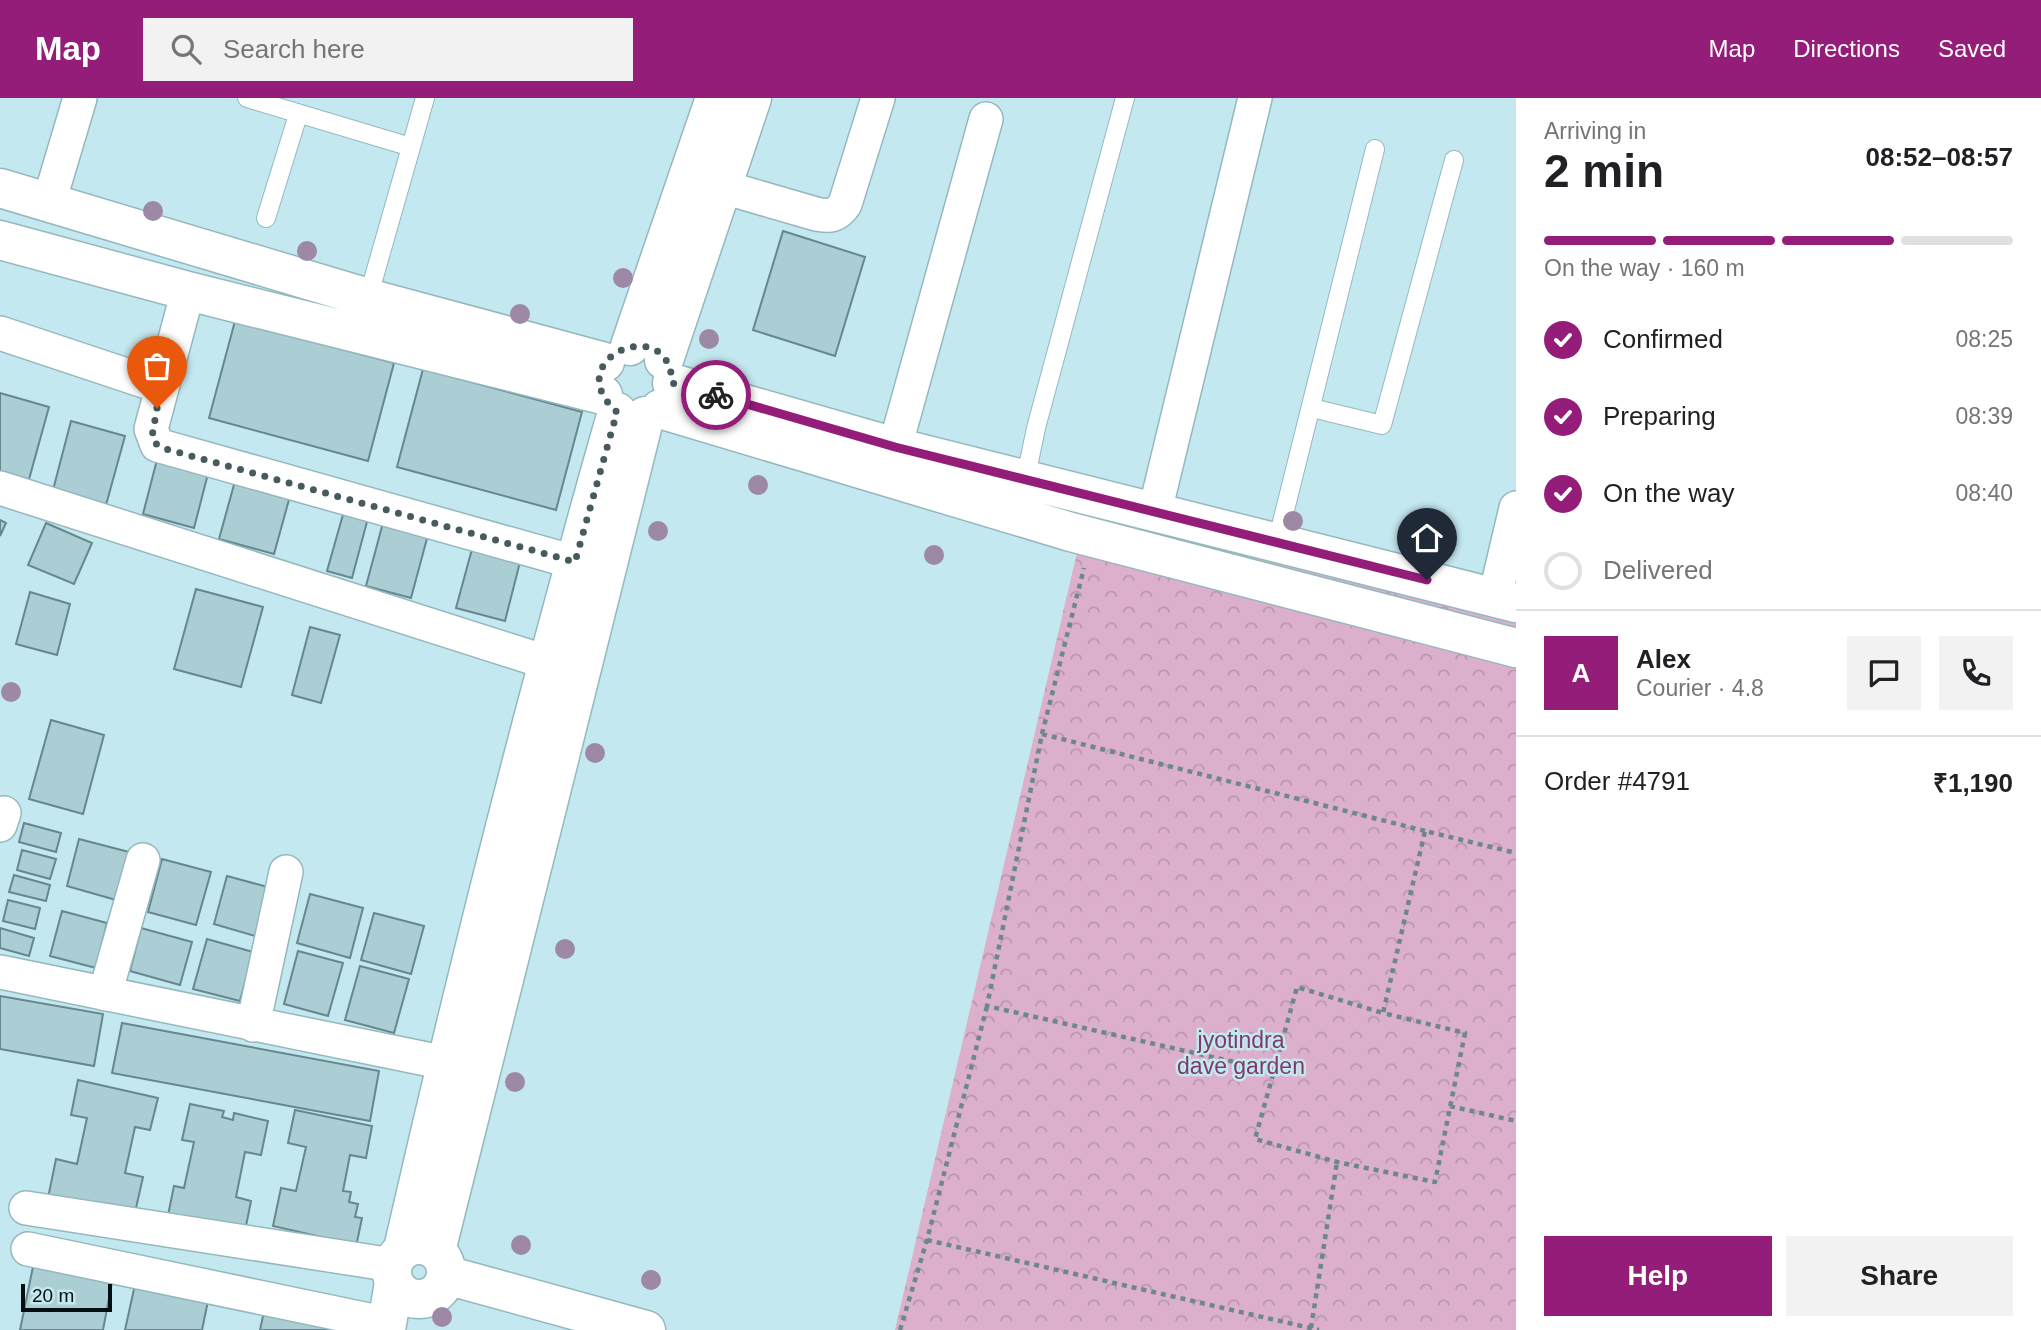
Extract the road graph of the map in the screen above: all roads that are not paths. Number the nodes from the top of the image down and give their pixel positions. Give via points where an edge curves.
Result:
1 (80, 98) edge
2 (247, 98) edge
3 (425, 98) edge
4 (715, 98) edge
5 (752, 98) edge
6 (878, 98) edge
7 (1125, 98) edge
8 (1255, 98) edge
9 (298, 115) junction
10 (986, 119) dead end
11 (411, 147) junction
12 (1375, 149) dead end
13 (1454, 160) dead end
14 (723, 187) junction
15 (0, 188) edge
16 (49, 202) junction
17 (266, 218) dead end
18 (0, 240) edge
19 (188, 291) junction
20 (368, 298) junction
21 (0, 333) edge
22 (637, 385) junction
23 (162, 387) junction
24 (1312, 408) junction
25 (895, 447) junction
26 (1025, 481) junction
27 (0, 488) edge
28 (1516, 508) edge
29 (1155, 511) junction
30 (1277, 542) junction
31 (575, 562) junction
32 (1506, 600) edge
33 (1516, 648) edge
34 (549, 663) junction
35 (142, 860) dead end
36 (286, 872) dead end
37 (0, 972) edge
38 (104, 994) junction
39 (253, 1025) junction
40 (446, 1063) junction
41 (26, 1208) dead end
42 (28, 1249) dead end
43 (419, 1278) edge
44 (387, 1327) edge
45 (646, 1330) edge

1 - 16 street
2 - 9 lane
3 - 11 lane
4 - 22 street
5 - 14 street
6 - 14 street via 845,204 838,213 816,215
7 - 26 lane
8 - 29 street
9 - 11 lane
9 - 17 lane
10 - 25 street
11 - 20 lane
12 - 24 lane
13 - 24 lane via 1382,425
14 - 22 street
15 - 16 street
16 - 20 street
18 - 19 street
19 - 22 street
19 - 23 street
20 - 22 street
21 - 23 street
22 - 25 street
22 - 31 street
22 - 33 street via 1093,537
22 - 43 street
23 - 31 street via 151,429 157,445
24 - 30 lane
25 - 26 street
26 - 29 street
27 - 34 street
28 - 32 street
29 - 30 street
30 - 32 street
31 - 34 street
34 - 40 street
35 - 38 street
36 - 39 street
37 - 38 street
38 - 39 street
39 - 40 street
40 - 43 street
41 - 43 street
42 - 44 street
43 - 44 street
43 - 45 street

